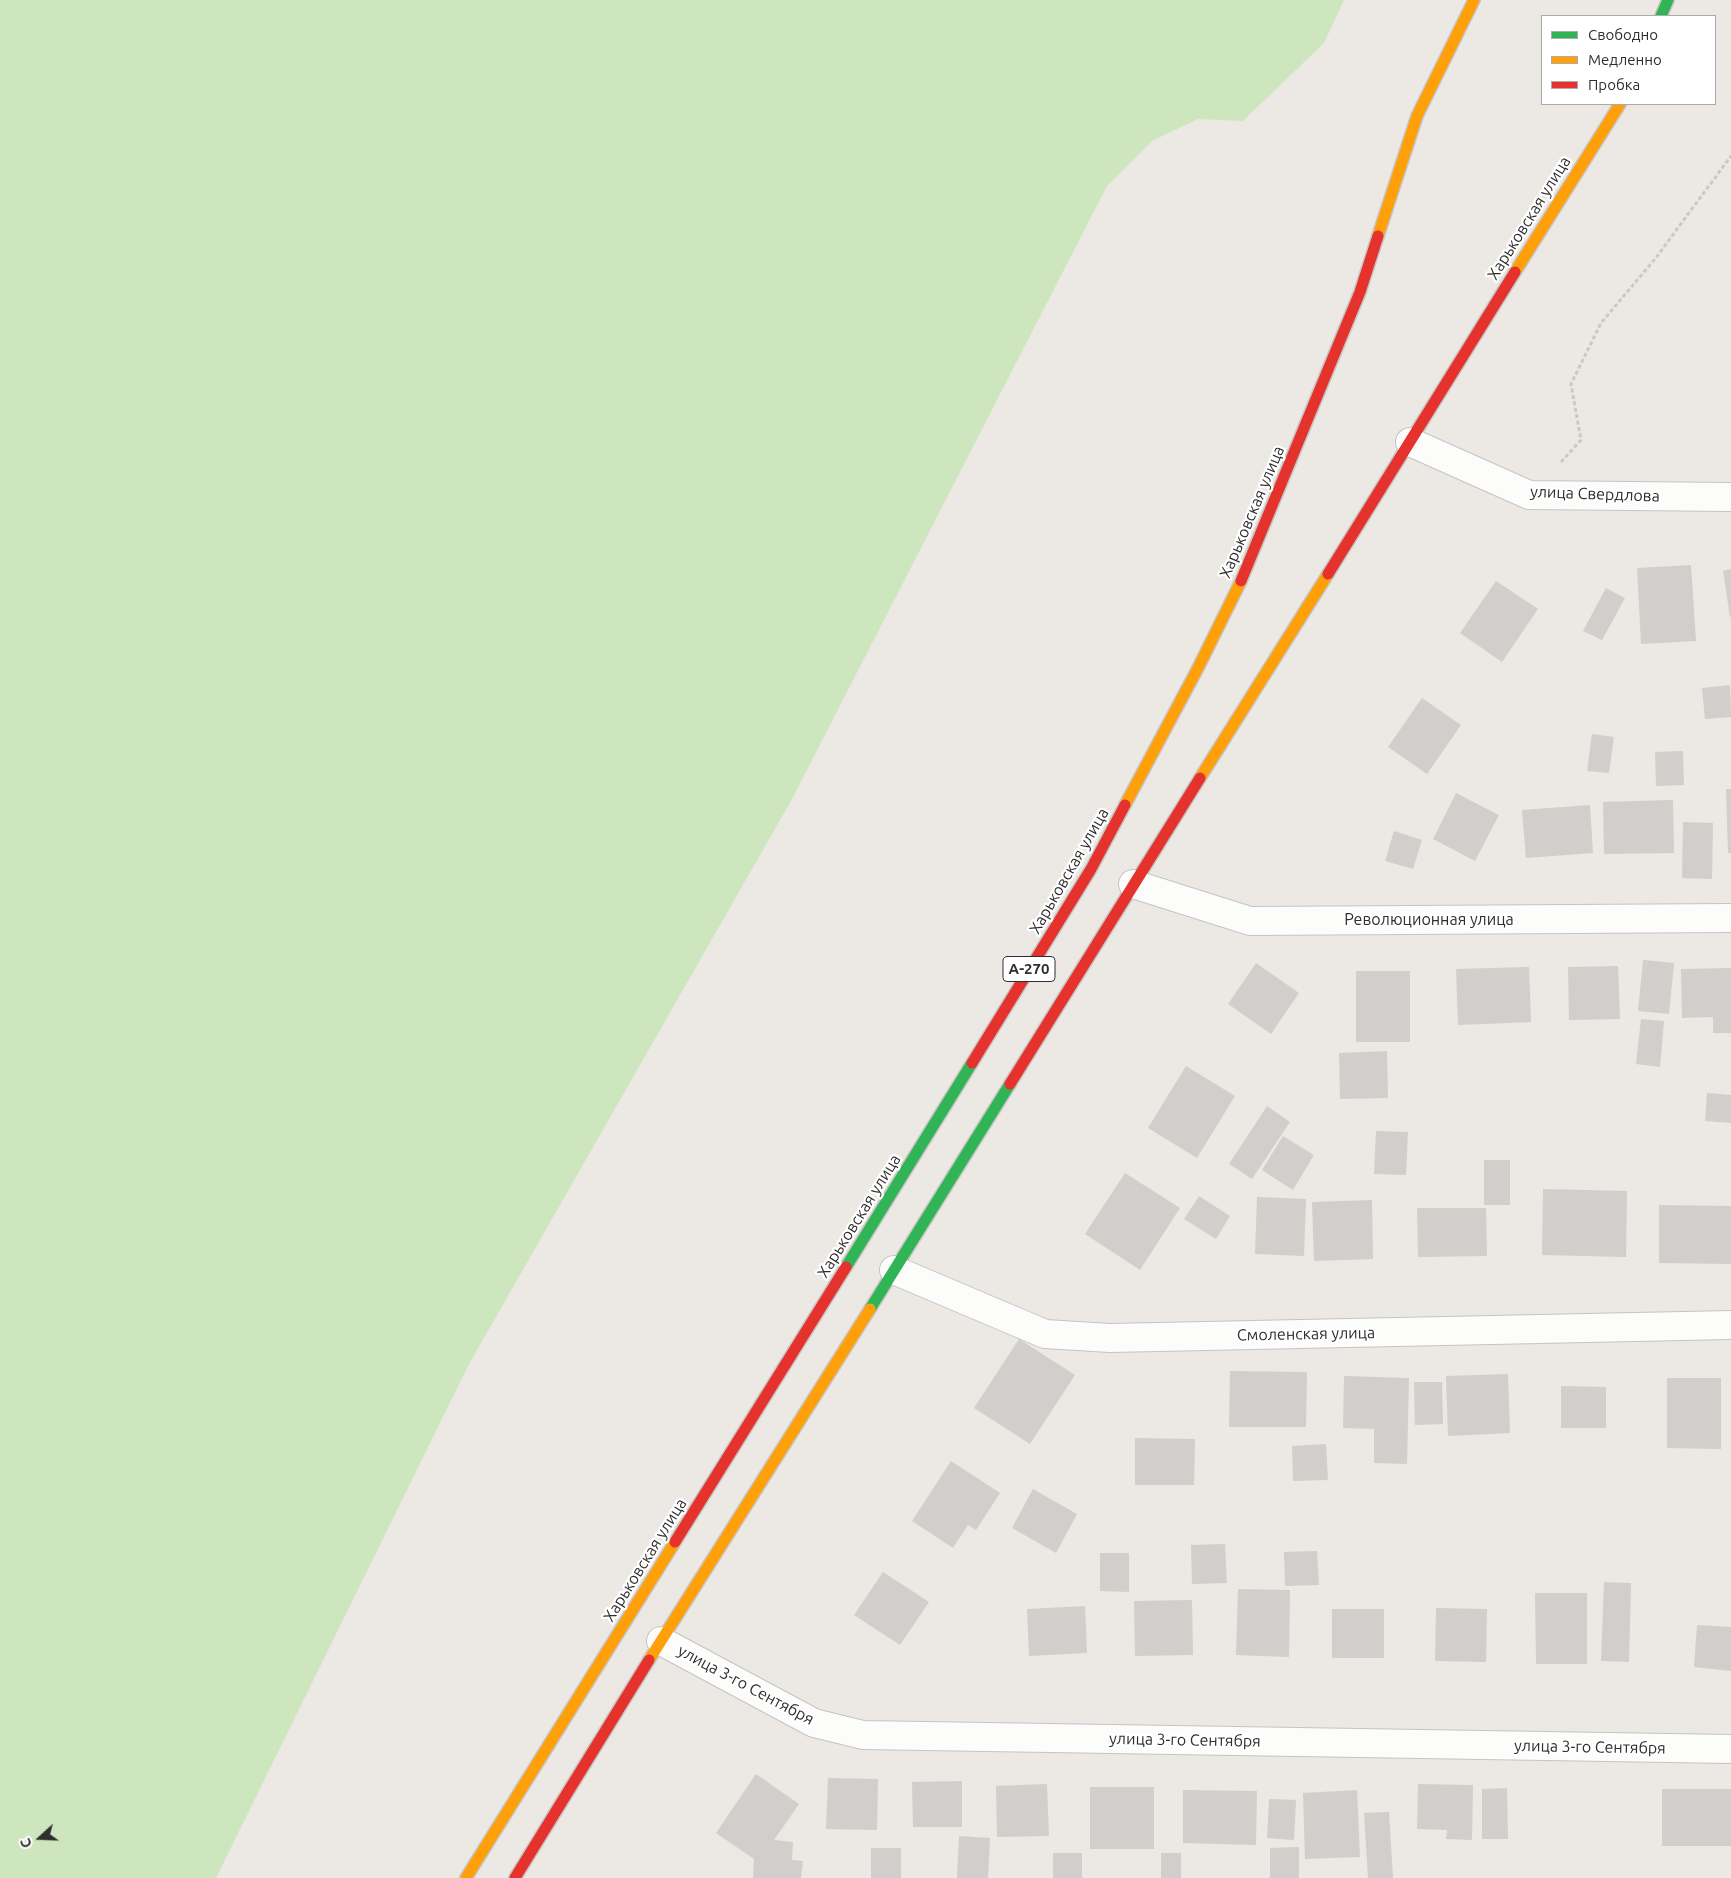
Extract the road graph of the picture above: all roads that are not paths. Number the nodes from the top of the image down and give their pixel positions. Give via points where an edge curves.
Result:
1 (1474, 0) edge
2 (1668, 0) edge
3 (1661, 15) edge
4 (1619, 105) edge
5 (1410, 442) junction
6 (1731, 497) edge
7 (1133, 884) junction
8 (1731, 918) edge
9 (894, 1270) junction
10 (1731, 1325) edge
11 (661, 1641) junction
12 (1731, 1749) edge
13 (466, 1878) edge
14 (515, 1878) edge

1 - 13 highway, Харьковская улица / А-270 via 1417,116 1360,292 1249,566 1096,861
2 - 3 highway
4 - 5 highway, Харьковская улица / А-270
5 - 6 street, улица Свердлова via 1530,495
5 - 7 highway, Харьковская улица / А-270
7 - 8 street, Революционная улица via 1250,921
7 - 9 highway, Харьковская улица / А-270
9 - 10 street, Смоленская улица via 1045,1334 1110,1338
9 - 11 highway, Харьковская улица / А-270
11 - 12 street, улица 3-го Сентября via 814,1723 863,1735
11 - 14 highway, Харьковская улица / А-270

